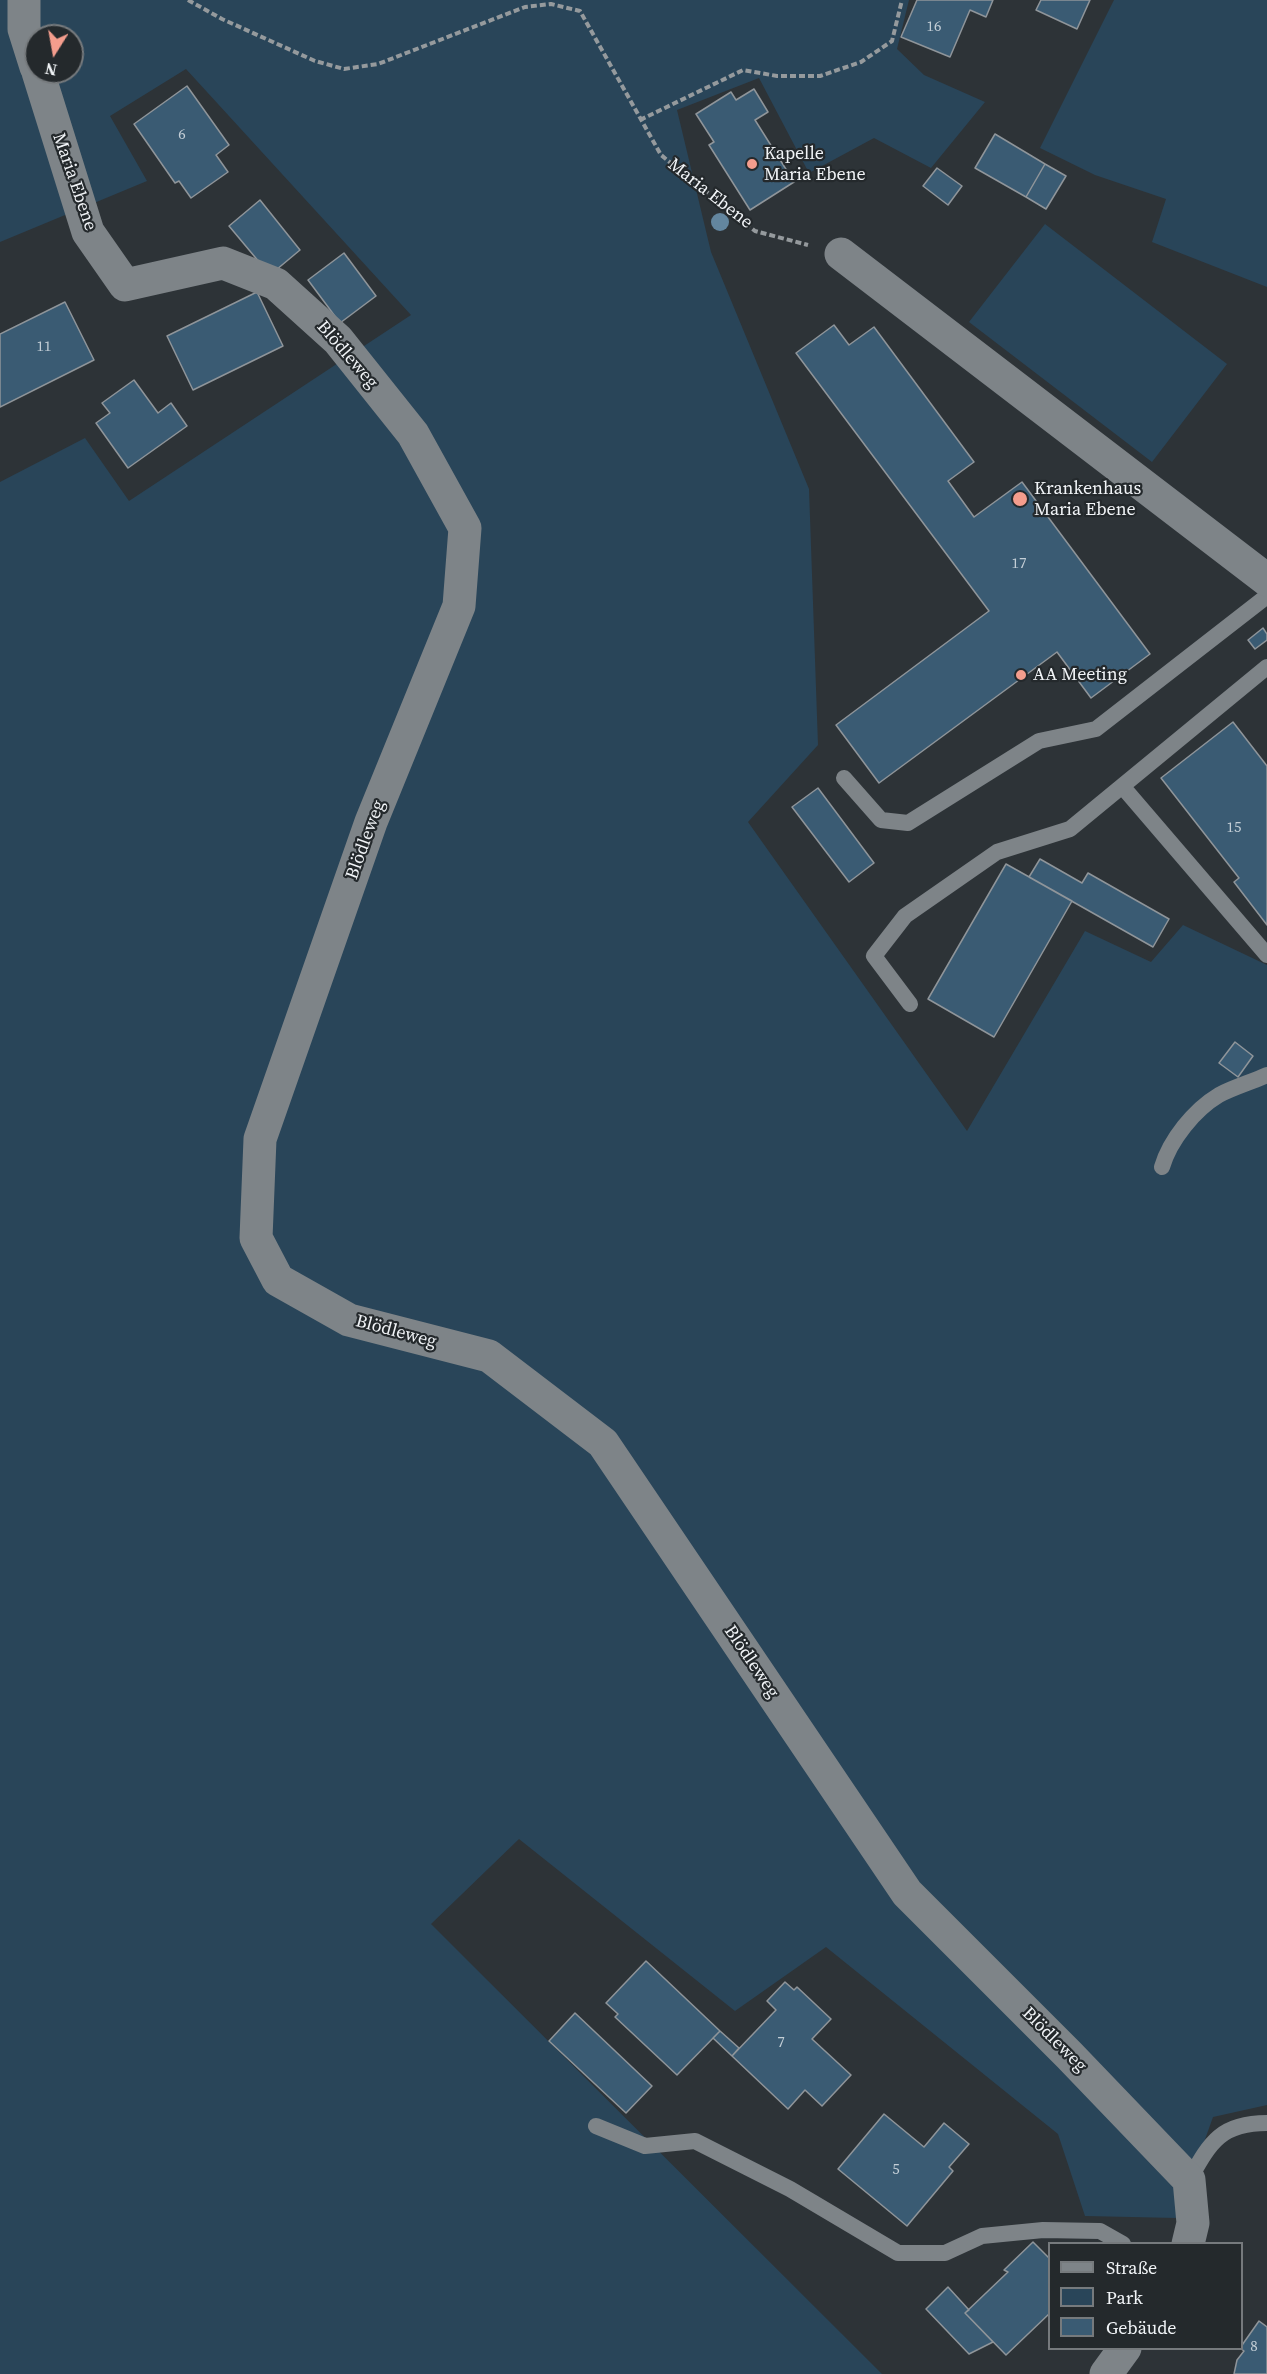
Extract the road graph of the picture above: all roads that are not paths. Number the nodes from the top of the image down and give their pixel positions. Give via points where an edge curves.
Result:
1 (24, 0) edge
2 (24, 24) edge
3 (42, 84) edge
4 (840, 254) road end
5 (125, 285) joint
6 (1267, 580) edge
7 (1267, 596) edge
8 (1267, 667) edge
9 (844, 777) dead end
10 (1122, 786) junction
11 (1267, 955) edge
12 (910, 1004) dead end
13 (1267, 1076) edge
14 (1162, 1167) dead end
15 (1267, 2123) edge
16 (596, 2126) dead end
17 (1189, 2180) junction
18 (1119, 2242) edge
19 (1188, 2242) edge
20 (1124, 2350) edge
21 (1106, 2374) edge

1 - 2 street
3 - 5 street, Maria Ebene via 88,232
4 - 6 street
5 - 17 street, Blödleweg via 223,263 276,284 338,340 413,434 465,528 459,606 371,822 260,1139 256,1238 278,1280 349,1320 489,1356 603,1443 907,1893
7 - 9 lane via 1096,729 1039,741 908,823 881,820
8 - 10 lane
10 - 11 lane
10 - 12 lane via 1070,829 997,852 905,916 874,956
13 - 14 lane via 1219,1095 1194,1115 1166,1152
15 - 17 lane via 1227,2129 1208,2145
16 - 18 lane via 645,2146 695,2141 790,2189 898,2253 945,2253 982,2236 1044,2230 1100,2231
17 - 19 street via 1193,2223
20 - 21 street

